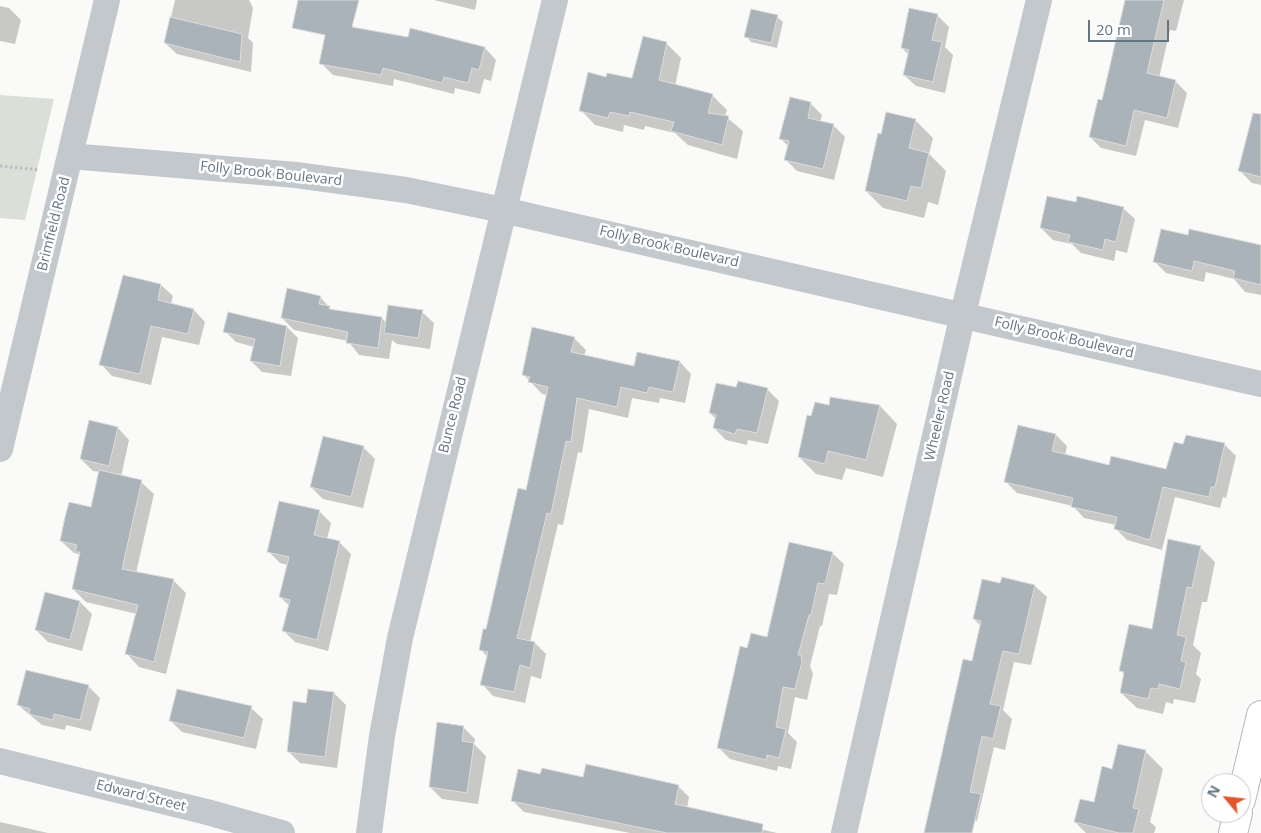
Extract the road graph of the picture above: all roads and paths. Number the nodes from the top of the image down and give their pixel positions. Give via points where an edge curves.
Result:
1 (107, 0) edge
2 (554, 0) edge
3 (1038, 0) edge
4 (68, 165) junction
5 (0, 166) edge
6 (503, 210) junction
7 (963, 314) junction
8 (1261, 384) edge
9 (0, 449) edge
10 (1261, 715) edge
11 (0, 761) edge
12 (1247, 773) edge
13 (282, 833) edge
14 (369, 833) edge
15 (844, 833) edge

1 - 4 street, Brimfield Road
2 - 6 street, Bunce Road
3 - 7 street, Wheeler Road
4 - 5 path
4 - 6 street, Folly Brook Boulevard via 296,175 406,190
4 - 9 street, Brimfield Road
6 - 7 street, Folly Brook Boulevard
6 - 14 street, Bunce Road via 398,647
7 - 8 street, Folly Brook Boulevard
7 - 15 street, Wheeler Road
10 - 12 main road
11 - 13 street, Edward Street

